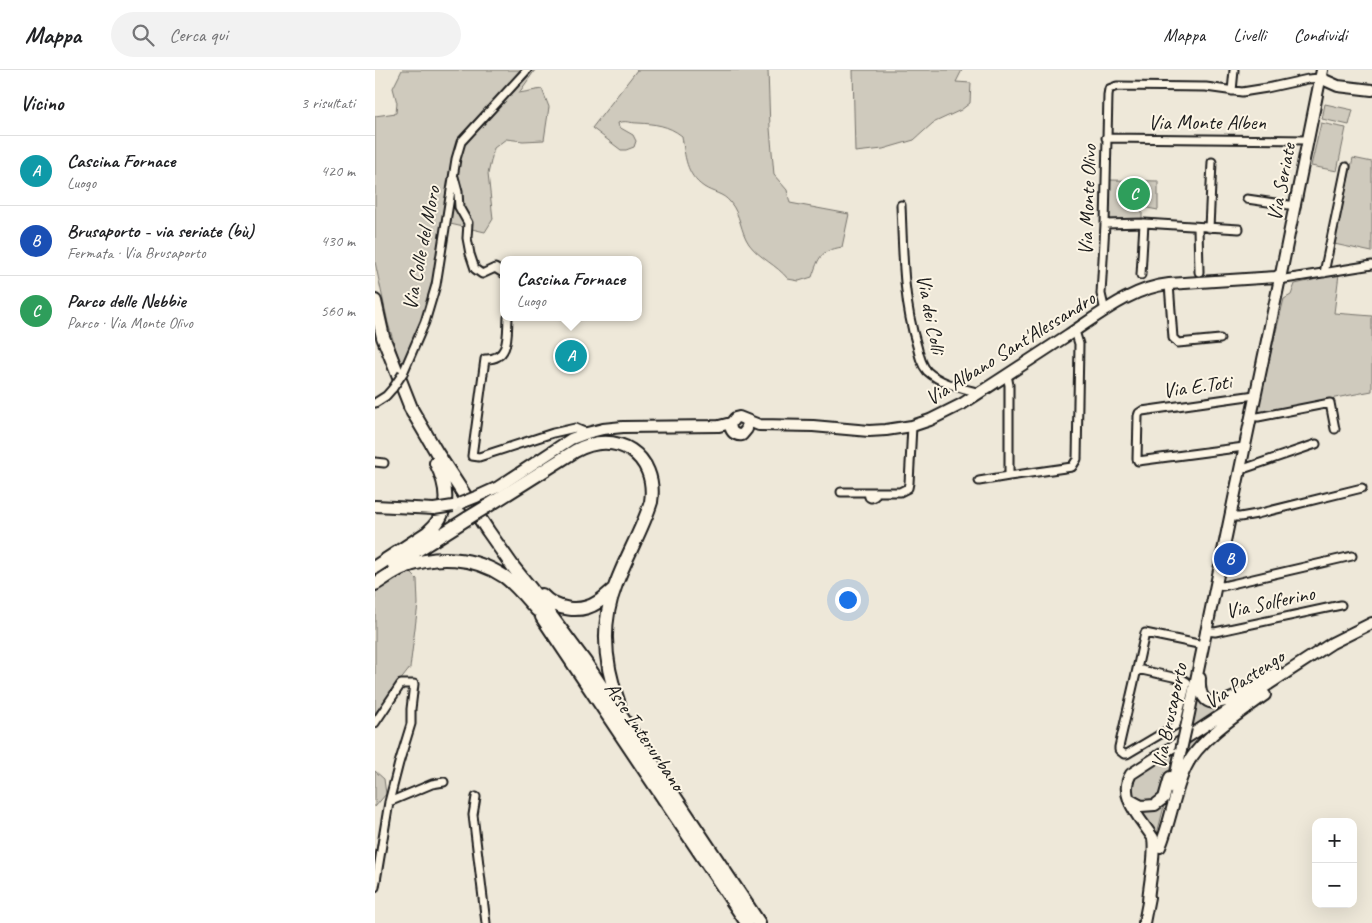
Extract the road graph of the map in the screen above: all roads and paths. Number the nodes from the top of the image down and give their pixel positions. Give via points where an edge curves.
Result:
1 (527, 70) edge
2 (1234, 70) edge
3 (1321, 74) edge
4 (1338, 86) junction
5 (1372, 90) edge
6 (1232, 91) junction
7 (1317, 98) junction
8 (1106, 138) junction
9 (1308, 140) junction
10 (1212, 162) dead end
11 (1346, 167) dead end
12 (453, 174) junction
13 (1247, 199) dead end
14 (901, 206) dead end
15 (1296, 206) junction
16 (1144, 223) junction
17 (1105, 224) junction
18 (1198, 227) junction
19 (1209, 228) junction
20 (1239, 229) dead end
21 (1372, 265) edge
22 (500, 271) edge
23 (1199, 272) dead end
24 (1324, 272) junction
25 (1141, 275) dead end
26 (1280, 278) junction
27 (1169, 284) junction
28 (375, 301) edge
29 (1105, 311) junction
30 (508, 321) edge
31 (1075, 331) junction
32 (1220, 339) dead end
33 (1262, 364) joint
34 (1007, 375) junction
35 (980, 393) junction
36 (1255, 395) junction
37 (375, 403) edge
38 (410, 407) junction
39 (1251, 416) junction
40 (746, 426) junction
41 (912, 426) junction
42 (731, 427) junction
43 (1335, 429) dead end
44 (587, 433) junction
45 (1316, 444) dead end
46 (1244, 447) junction
47 (375, 462) edge
48 (384, 463) dead end
49 (1240, 470) junction
50 (1009, 476) junction
51 (979, 481) dead end
52 (1362, 488) dead end
53 (841, 492) dead end
54 (375, 506) edge
55 (1230, 517) junction
56 (488, 531) junction
57 (1353, 556) dead end
58 (375, 567) edge
59 (513, 568) junction
60 (375, 577) edge
61 (375, 584) edge
62 (1216, 584) junction
63 (614, 588) junction
64 (1341, 605) dead end
65 (537, 610) junction
66 (1372, 623) edge
67 (1205, 631) junction
68 (1202, 648) junction
69 (1304, 662) junction
70 (1137, 670) junction
71 (375, 723) edge
72 (1181, 752) junction
73 (444, 782) dead end
74 (1127, 795) junction
75 (476, 797) dead end
76 (675, 798) junction
77 (389, 802) junction
78 (1160, 847) junction
79 (375, 887) edge
80 (1148, 902) junction
81 (486, 923) edge
82 (747, 923) edge
83 (759, 923) edge
84 (1144, 923) edge

1 - 12 street, Via Colle del Moro via 461,142
2 - 6 street
3 - 4 street
3 - 6 street via 1253,90
3 - 7 street, Via Seriate
4 - 5 street
4 - 7 street
6 - 8 street, Via Monte Olivo via 1206,87 1117,86 1109,89
7 - 9 street, Via Seriate
8 - 9 street, Via Monte Alben
8 - 17 street, Via Monte Olivo
9 - 15 street, Via Seriate
10 - 19 street
11 - 24 street
12 - 22 street, Via Colle del Moro via 459,207 468,223 467,238 475,269 482,274 495,268
12 - 37 street, Via Colle del Moro, bridge via 436,285 425,322 403,373 386,396
13 - 15 street
14 - 35 street, Via dei Colli via 906,299 922,363 934,376
15 - 26 street, Via Seriate
16 - 17 street
16 - 18 street
16 - 25 street
17 - 29 street, Via Monte Olivo via 1101,294
18 - 19 street
18 - 23 street
19 - 20 street
21 - 24 street
24 - 26 street
26 - 27 street, Via Albano Sant'Alessandro
26 - 33 street, Via Seriate
27 - 29 street, Via Albano Sant'Alessandro via 1143,289
27 - 32 street via 1173,338 1178,343
28 - 38 highway via 383,337
29 - 31 street, Via Albano Sant'Alessandro
30 - 44 street via 502,354 485,359 472,456 479,457 575,428
31 - 34 street, Via Albano Sant'Alessandro
31 - 50 street via 1079,344 1077,459 1066,469
33 - 36 street, Via Brusaporto
34 - 35 street, Via Albano Sant'Alessandro
34 - 50 street
35 - 41 street, Via Albano Sant'Alessandro via 944,415
36 - 39 street, Via Brusaporto
36 - 46 street, Via E.Toti via 1142,411 1138,416 1138,461
38 - 56 highway
38 - 58 highway via 443,477 444,511 427,533
39 - 43 street via 1330,403
39 - 46 street, Via Brusaporto
40 - 41 street, Via Albano Sant'Alessandro via 813,426 869,431
40 - 42 street via 739,435
40 - 42 street via 737,418
41 - 53 street via 907,488 900,492
42 - 44 street via 623,427
44 - 54 street, bridge via 571,439 498,487 457,505 434,509
45 - 49 street
46 - 49 street, Via Brusaporto
47 - 48 street
49 - 55 street, Via Brusaporto
50 - 51 street
52 - 55 street via 1257,514
55 - 62 street, Via Brusaporto
56 - 59 highway
56 - 63 highway via 498,535 534,587 553,604 570,609 586,607 599,602
57 - 62 street via 1223,586
59 - 65 highway, Asse Interurbano
59 - 76 highway via 585,663
60 - 63 highway, bridge via 575,451 603,443 615,444 642,459 653,494
61 - 65 highway via 400,569 425,560 453,559 478,564 505,578
62 - 67 street, Via Brusaporto
63 - 76 highway via 605,637 611,681 619,706 669,781
64 - 67 street, Via Solferino via 1215,632
65 - 82 highway, Asse Interurbano
66 - 69 street, Via Pastengo
67 - 68 street, Via Brusaporto
68 - 69 street via 1199,686 1207,700 1217,704 1275,673
68 - 70 street via 1145,634
68 - 72 street, Via Brusaporto, bridge
69 - 74 street, Via Pastengo via 1131,774 1126,786
69 - 78 street via 1198,749 1183,774
70 - 70 street via 1119,747 1124,754 1176,725 1187,682
71 - 77 street via 401,684 414,684 411,724
72 - 74 street via 1160,802 1141,806
72 - 78 street, Via Brusaporto
73 - 77 street
74 - 80 street via 1153,838
75 - 81 street via 473,815
76 - 83 highway, Asse Interurbano
77 - 79 street
78 - 80 street, Via Brusaporto
80 - 84 street, Via Brusaporto

